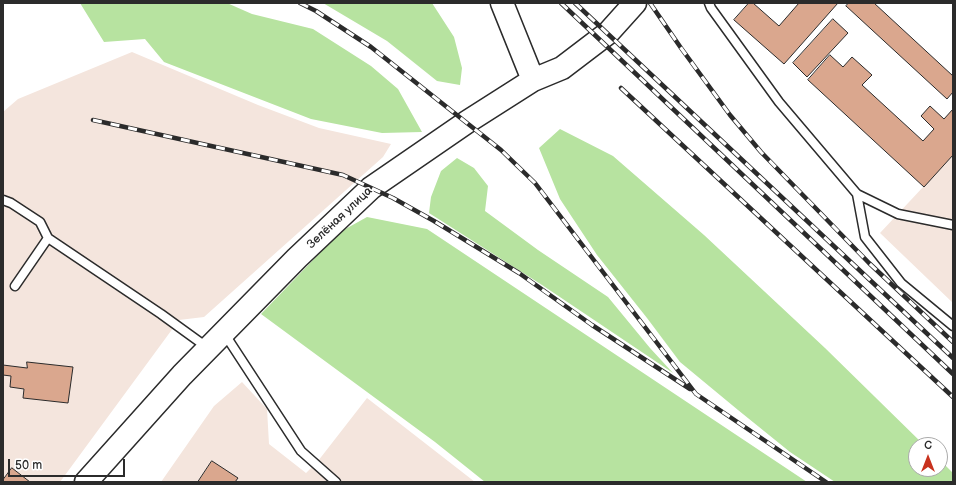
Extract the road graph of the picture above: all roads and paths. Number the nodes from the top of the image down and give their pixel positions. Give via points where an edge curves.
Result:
1 (502, 3) edge
2 (635, 3) edge
3 (709, 3) edge
4 (533, 80) junction
5 (857, 194) junction
6 (3, 200) edge
7 (953, 225) edge
8 (48, 238) junction
9 (15, 286) dead end
10 (953, 326) edge
11 (224, 332) junction
12 (208, 349) junction
13 (86, 482) edge
14 (336, 482) edge

1 - 4 street
2 - 4 street, Зелёная улица via 600,40 562,68
3 - 5 lane via 779,102
4 - 11 street, Зелёная улица via 371,188
5 - 7 lane via 898,214
5 - 10 lane via 865,237 901,283
6 - 8 lane via 40,222
8 - 9 lane
8 - 12 lane
11 - 12 street, Зелёная улица
11 - 14 lane via 301,451
12 - 13 street, Зелёная улица

